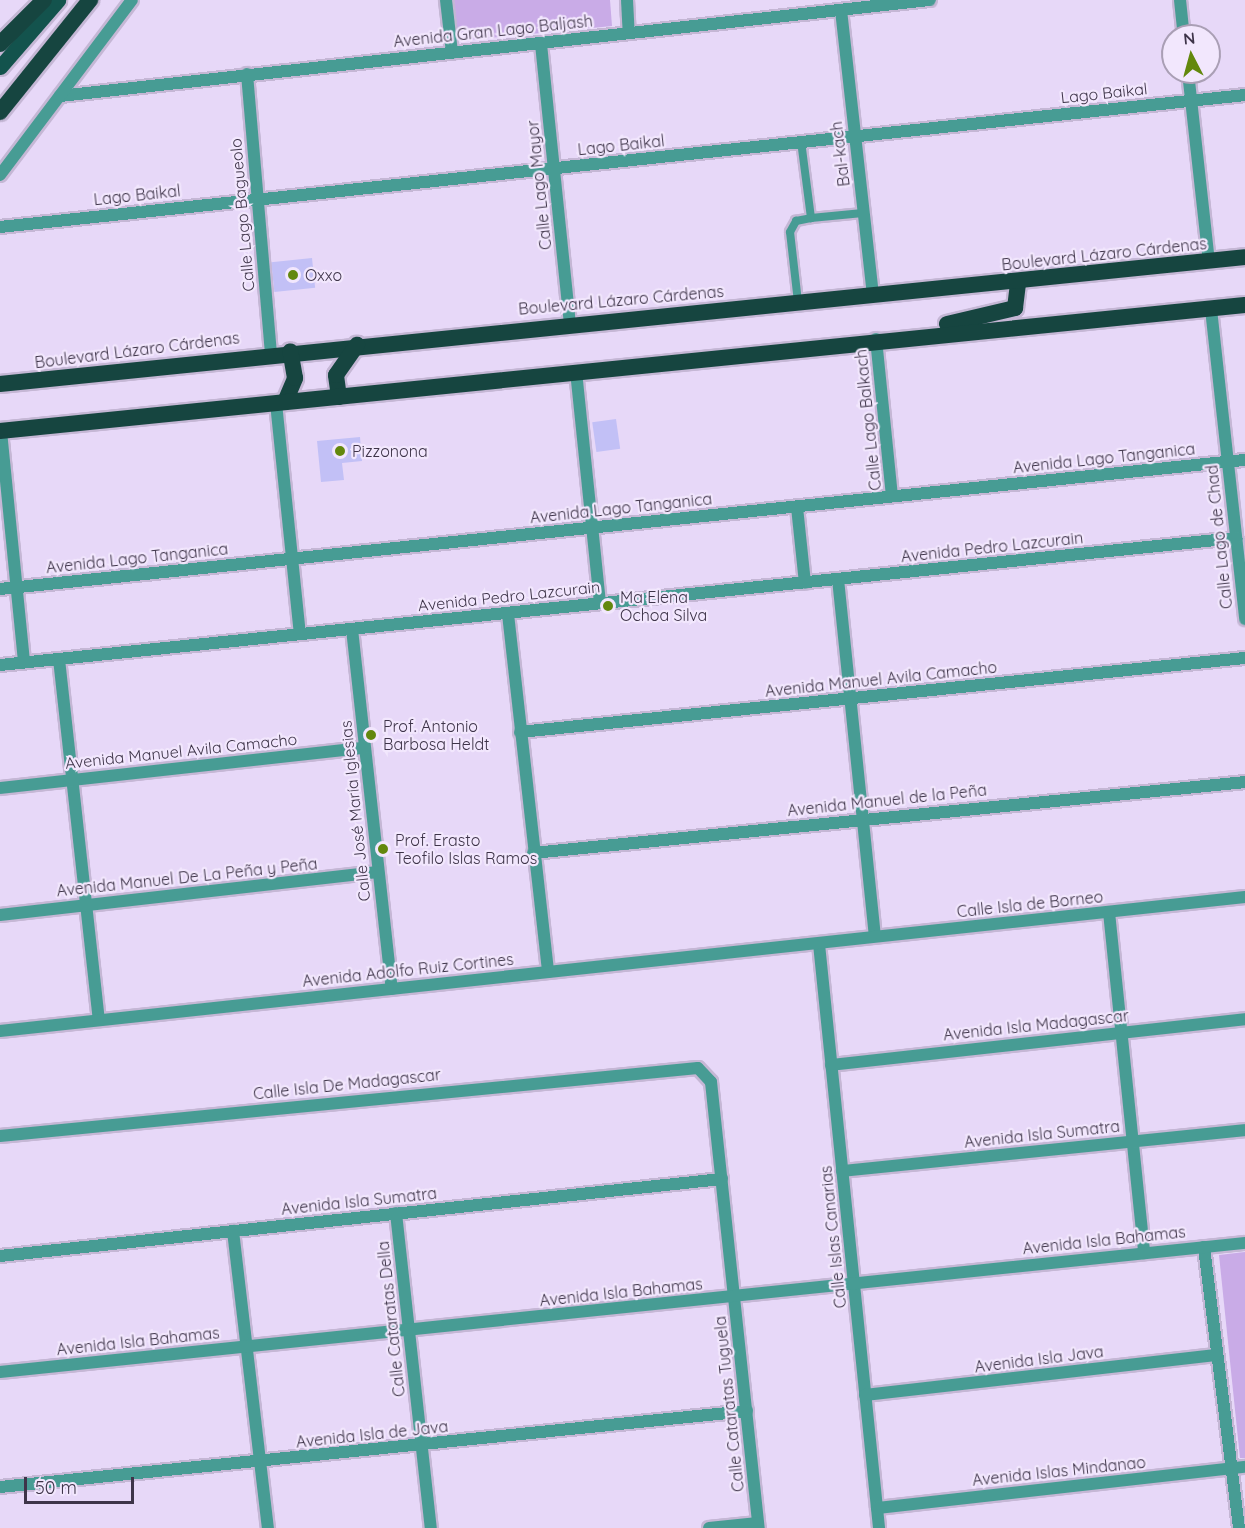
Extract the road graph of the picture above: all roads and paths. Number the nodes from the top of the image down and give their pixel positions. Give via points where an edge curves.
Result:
1 (44, 0) edge
2 (58, 0) edge
3 (90, 0) edge
4 (132, 0) edge
5 (446, 0) edge
6 (627, 0) edge
7 (930, 0) edge
8 (1180, 0) edge
9 (900, 2) edge
10 (841, 10) junction
11 (1183, 24) edge
12 (629, 33) junction
13 (541, 44) junction
14 (0, 45) edge
15 (452, 53) junction
16 (0, 68) edge
17 (247, 74) junction
18 (1189, 84) edge
19 (16, 88) junction
20 (1245, 95) edge
21 (60, 96) junction
22 (0, 101) edge
23 (1191, 101) junction
24 (0, 112) edge
25 (854, 135) junction
26 (801, 141) junction
27 (554, 169) junction
28 (0, 175) edge
29 (256, 198) junction
30 (863, 213) junction
31 (811, 218) junction
32 (0, 227) edge
33 (1245, 257) edge
34 (1209, 261) junction
35 (1018, 282) junction
36 (873, 295) junction
37 (798, 302) junction
38 (1245, 305) edge
39 (1211, 309) junction
40 (570, 323) junction
41 (909, 336) junction
42 (876, 339) junction
43 (357, 345) junction
44 (290, 351) junction
45 (271, 353) junction
46 (576, 371) junction
47 (0, 384) edge
48 (339, 397) junction
49 (281, 403) junction
50 (1, 431) edge
51 (1245, 460) edge
52 (1228, 462) junction
53 (892, 496) junction
54 (797, 507) junction
55 (592, 528) junction
56 (1236, 538) junction
57 (292, 557) junction
58 (838, 579) junction
59 (805, 583) junction
60 (16, 587) junction
61 (0, 589) edge
62 (1244, 600) edge
63 (600, 603) junction
64 (508, 614) junction
65 (1245, 619) edge
66 (352, 629) junction
67 (300, 634) junction
68 (1245, 658) edge
69 (59, 659) junction
70 (24, 662) junction
71 (0, 665) edge
72 (851, 698) junction
73 (520, 732) junction
74 (365, 748) junction
75 (72, 780) junction
76 (1245, 782) edge
77 (0, 788) edge
78 (862, 819) junction
79 (533, 853) junction
80 (378, 872) junction
81 (1245, 897) edge
82 (86, 905) junction
83 (1109, 912) junction
84 (0, 915) edge
85 (875, 936) junction
86 (819, 944) junction
87 (548, 972) junction
88 (392, 989) junction
89 (1245, 1019) edge
90 (99, 1020) junction
91 (0, 1031) edge
92 (1120, 1032) junction
93 (831, 1065) junction
94 (698, 1068) joint
95 (1245, 1130) edge
96 (0, 1136) edge
97 (1132, 1142) junction
98 (842, 1171) junction
99 (722, 1179) junction
100 (396, 1213) junction
101 (233, 1231) junction
102 (1245, 1243) edge
103 (1204, 1247) junction
104 (1144, 1253) junction
105 (0, 1256) edge
106 (854, 1281) junction
107 (735, 1297) junction
108 (409, 1331) junction
109 (247, 1347) junction
110 (1216, 1355) junction
111 (0, 1372) edge
112 (865, 1395) junction
113 (747, 1411) junction
114 (422, 1445) junction
115 (260, 1462) junction
116 (1239, 1467) edge
117 (0, 1487) edge
118 (877, 1508) junction
119 (759, 1526) edge
120 (268, 1528) edge
121 (431, 1528) edge
122 (709, 1528) edge
123 (879, 1528) edge
124 (1239, 1528) edge

1 - 14 highway
2 - 16 main road
3 - 19 highway
4 - 21 street
5 - 15 street
6 - 12 street
7 - 9 street, Avenida Gran Lago Baljash
8 - 11 street
9 - 10 street, Avenida Gran Lago Baljash
10 - 12 street, Avenida Gran Lago Baljash
10 - 25 street, Bal-kach
12 - 13 street, Avenida Gran Lago Baljash
13 - 15 street, Avenida Gran Lago Baljash
13 - 27 street, Calle Lago Mayor
15 - 17 street, Avenida Gran Lago Baljash
17 - 21 street, Avenida Gran Lago Baljash
17 - 29 street, Calle Lago Bagueolo
18 - 23 street
19 - 22 main road
19 - 24 highway
20 - 23 street, Lago Baikal
21 - 28 street
23 - 25 street, Lago Baikal
23 - 34 street
25 - 26 street, Lago Baikal
25 - 30 street, Bal-kach
26 - 27 street, Lago Baikal
26 - 31 lane
27 - 29 street, Lago Baikal
27 - 40 street, Calle Lago Mayor
29 - 32 street, Lago Baikal
29 - 45 street, Calle Lago Bagueolo
30 - 31 lane
30 - 36 street, Bal-kach
31 - 37 lane via 796,221 790,232
33 - 34 highway, Boulevard Lázaro Cárdenas
34 - 35 highway, Boulevard Lázaro Cárdenas
35 - 36 highway, Boulevard Lázaro Cárdenas
35 - 41 highway via 1015,308
36 - 37 highway, Boulevard Lázaro Cárdenas
37 - 40 highway, Boulevard Lázaro Cárdenas
38 - 39 highway
39 - 41 highway
39 - 52 street, Calle Lago de Chad
40 - 43 highway, Boulevard Lázaro Cárdenas
41 - 42 highway
42 - 46 highway
42 - 53 street, Calle Lago Balkach
43 - 44 highway, Boulevard Lázaro Cárdenas
43 - 48 highway via 336,375
44 - 45 highway, Boulevard Lázaro Cárdenas
44 - 49 highway via 295,378
45 - 47 highway, Boulevard Lázaro Cárdenas
46 - 48 highway
46 - 55 street
48 - 49 highway
49 - 50 highway
49 - 57 street
50 - 60 street
51 - 52 street, Avenida Lago Tanganica
52 - 53 street, Avenida Lago Tanganica
52 - 56 street, Calle Lago de Chad
53 - 54 street, Avenida Lago Tanganica
54 - 55 street, Avenida Lago Tanganica
54 - 59 street
55 - 57 street, Avenida Lago Tanganica
55 - 63 street
56 - 58 street, Avenida Pedro Lazcurain
56 - 62 street, Calle Lago de Chad
57 - 60 street, Avenida Lago Tanganica
57 - 67 street
58 - 59 street, Avenida Pedro Lazcurain
58 - 72 street
59 - 63 street, Avenida Pedro Lazcurain
60 - 61 street, Avenida Lago Tanganica
60 - 70 street
62 - 65 street, Calle Lago de Chad
63 - 64 street, Avenida Pedro Lazcurain
64 - 66 street, Avenida Pedro Lazcurain
64 - 73 street
66 - 67 street, Avenida Pedro Lazcurain
66 - 74 street, Calle José María Iglesias
67 - 69 street, Avenida Pedro Lazcurain
68 - 72 street, Avenida Manuel Avila Camacho
69 - 70 street, Avenida Pedro Lazcurain
69 - 75 street
70 - 71 street, Avenida Pedro Lazcurain
72 - 73 street, Avenida Manuel Avila Camacho
72 - 78 street
73 - 79 street
74 - 75 street, Avenida Manuel Avila Camacho
74 - 80 street, Calle José María Iglesias
75 - 77 street, Avenida Manuel Avila Camacho
75 - 82 street
76 - 78 street, Avenida Manuel de la Peña
78 - 79 street, Avenida Manuel de la Peña
78 - 85 street
79 - 87 street
80 - 82 street, Avenida Manuel De La Peña y Peña
80 - 88 street, Calle José María Iglesias
81 - 83 street, Calle Isla de Borneo
82 - 84 street, Avenida Manuel De La Peña y Peña
82 - 90 street
83 - 85 street, Calle Isla de Borneo
83 - 92 street
85 - 86 street, Calle Isla de Borneo
86 - 87 street, Avenida Adolfo Ruiz Cortines
86 - 93 street, Calle Islas Canarias
87 - 88 street, Avenida Adolfo Ruiz Cortines
88 - 90 street, Avenida Adolfo Ruiz Cortines
89 - 92 street, Avenida Isla Madagascar
90 - 91 street, Avenida Adolfo Ruiz Cortines
92 - 93 street, Avenida Isla Madagascar
92 - 97 street
93 - 98 street, Calle Islas Canarias
94 - 96 street, Calle Isla De Madagascar
94 - 99 street, Calle Cataratas Tuguela via 711,1082
95 - 97 street, Avenida Isla Sumatra
97 - 98 street, Avenida Isla Sumatra
97 - 104 street
98 - 106 street, Calle Islas Canarias
99 - 100 street, Avenida Isla Sumatra
99 - 107 street, Calle Cataratas Tuguela
100 - 101 street, Avenida Isla Sumatra
100 - 108 street, Calle Cataratas Della
101 - 105 street, Avenida Isla Sumatra
101 - 109 street
102 - 103 street, Avenida Isla Bahamas
103 - 104 street, Avenida Isla Bahamas
103 - 110 street
104 - 106 street, Avenida Isla Bahamas
106 - 107 street, Avenida Isla Bahamas
106 - 112 street, Calle Islas Canarias
107 - 108 street, Avenida Isla Bahamas
107 - 113 street, Calle Cataratas Tuguela
108 - 109 street, Avenida Isla Bahamas
108 - 114 street, Calle Cataratas Della
109 - 111 street, Avenida Isla Bahamas
109 - 115 street
110 - 112 street, Avenida Isla Java
110 - 116 street
112 - 118 street, Calle Islas Canarias
113 - 114 street, Avenida Isla de Java
113 - 119 street, Calle Cataratas Tuguela
114 - 115 street, Avenida Isla de Java
114 - 121 street, Calle Cataratas Della
115 - 117 street, Avenida Isla de Java
115 - 120 street
116 - 118 street, Avenida Islas Mindanao
116 - 124 street
118 - 123 street, Calle Islas Canarias
119 - 122 street

